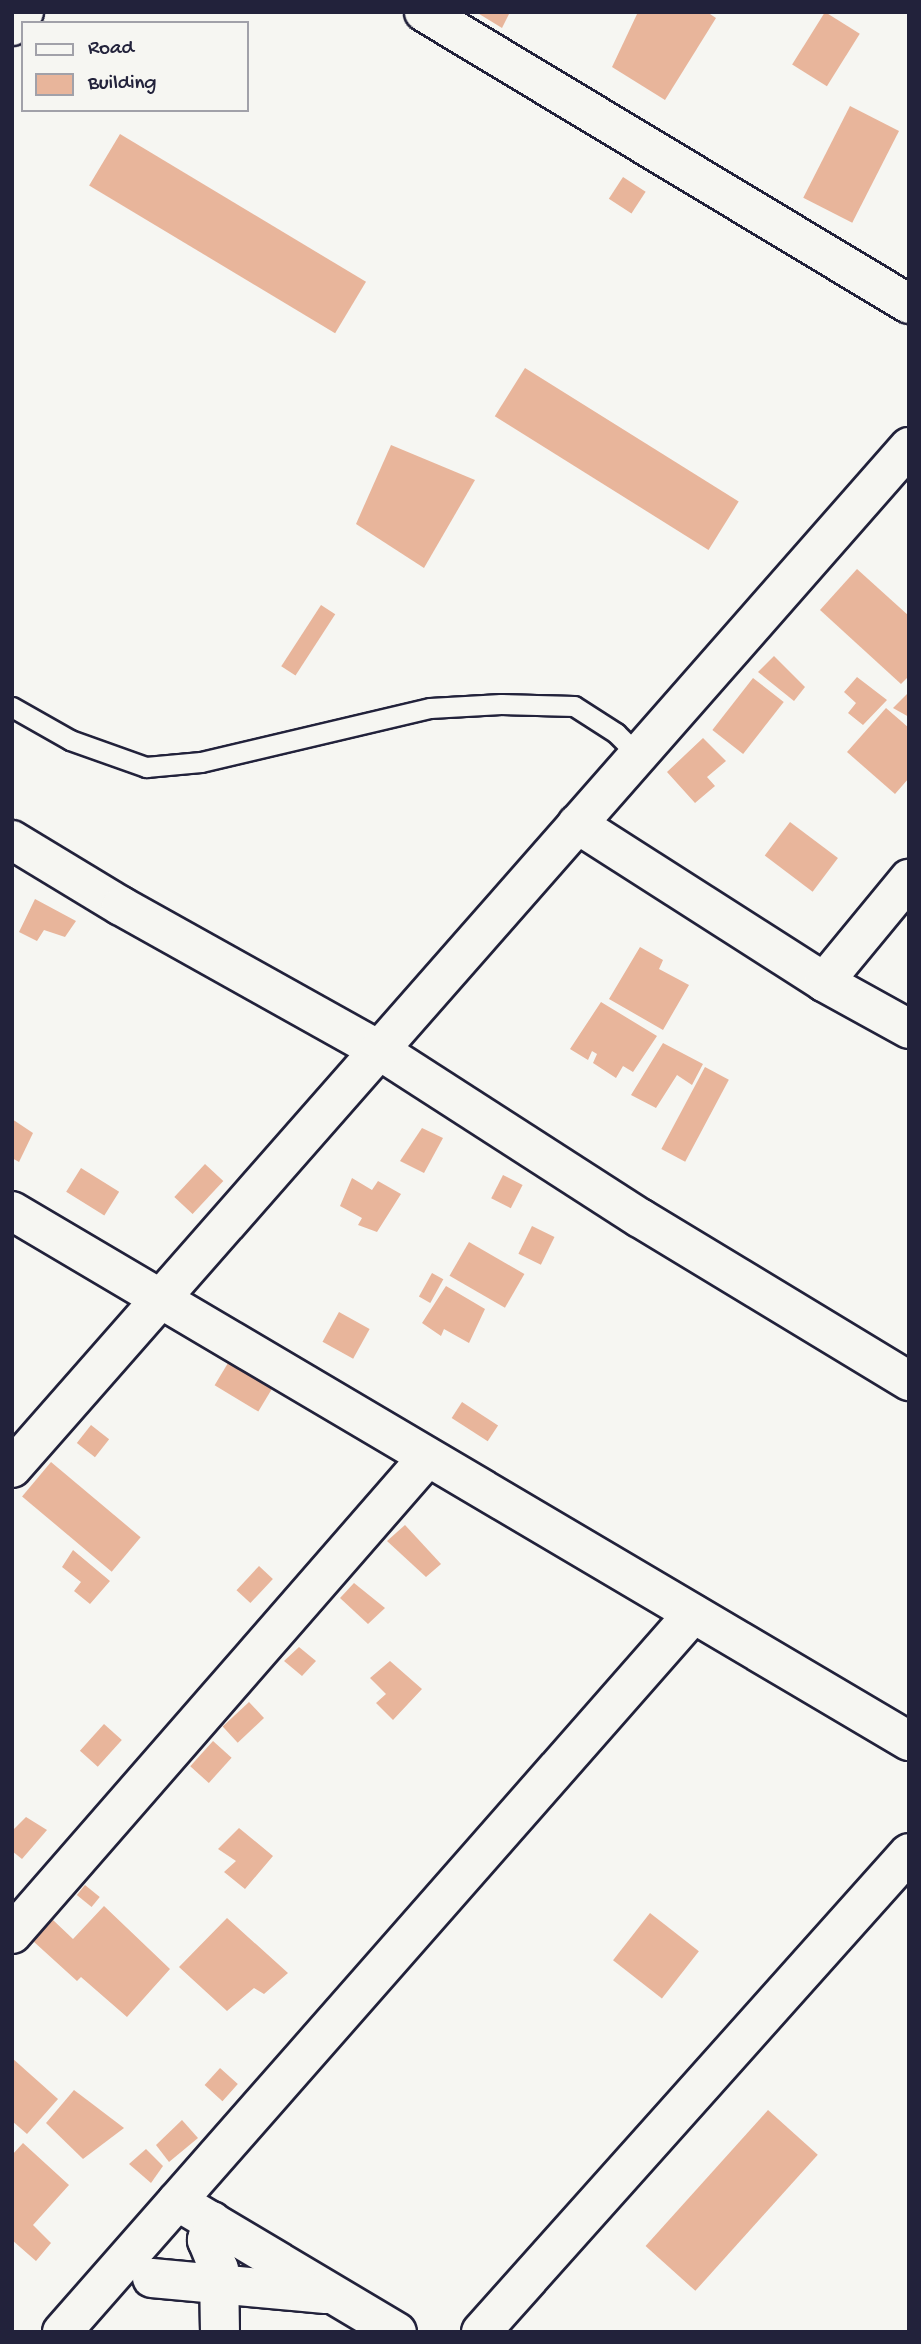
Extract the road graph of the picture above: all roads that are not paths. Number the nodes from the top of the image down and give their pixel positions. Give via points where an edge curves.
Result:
1 (24, 12) edge
2 (424, 12) edge
3 (12, 26) edge
4 (909, 304) edge
5 (909, 447) edge
6 (12, 707) edge
7 (638, 755) junction
8 (577, 824) junction
9 (12, 840) edge
10 (909, 879) edge
11 (824, 982) junction
12 (909, 1029) edge
13 (379, 1050) junction
14 (12, 1212) edge
15 (159, 1297) junction
16 (909, 1381) edge
17 (427, 1458) junction
18 (12, 1468) edge
19 (693, 1614) junction
20 (909, 1741) edge
21 (909, 1853) edge
22 (12, 1934) edge
23 (177, 2201) junction
24 (212, 2221) junction
25 (152, 2278) dead end
26 (219, 2284) junction
27 (334, 2294) junction
28 (62, 2332) edge
29 (220, 2332) edge
30 (397, 2332) edge
31 (481, 2332) edge

1 - 3 street
2 - 4 street
5 - 7 street
6 - 7 lane via 70,740 146,767 201,762 430,708 501,704 574,706 616,733
7 - 8 street
8 - 11 street
8 - 13 street
9 - 13 street
10 - 11 street
11 - 12 street
13 - 15 street
13 - 16 street via 640,1218
14 - 15 street
15 - 17 street
15 - 18 street
17 - 19 street
17 - 22 street
19 - 20 street
19 - 23 street
21 - 31 street
23 - 24 street
23 - 28 street
24 - 26 street via 207,2240 219,2269
24 - 27 street
25 - 26 street
26 - 27 street
26 - 29 street
27 - 30 street

